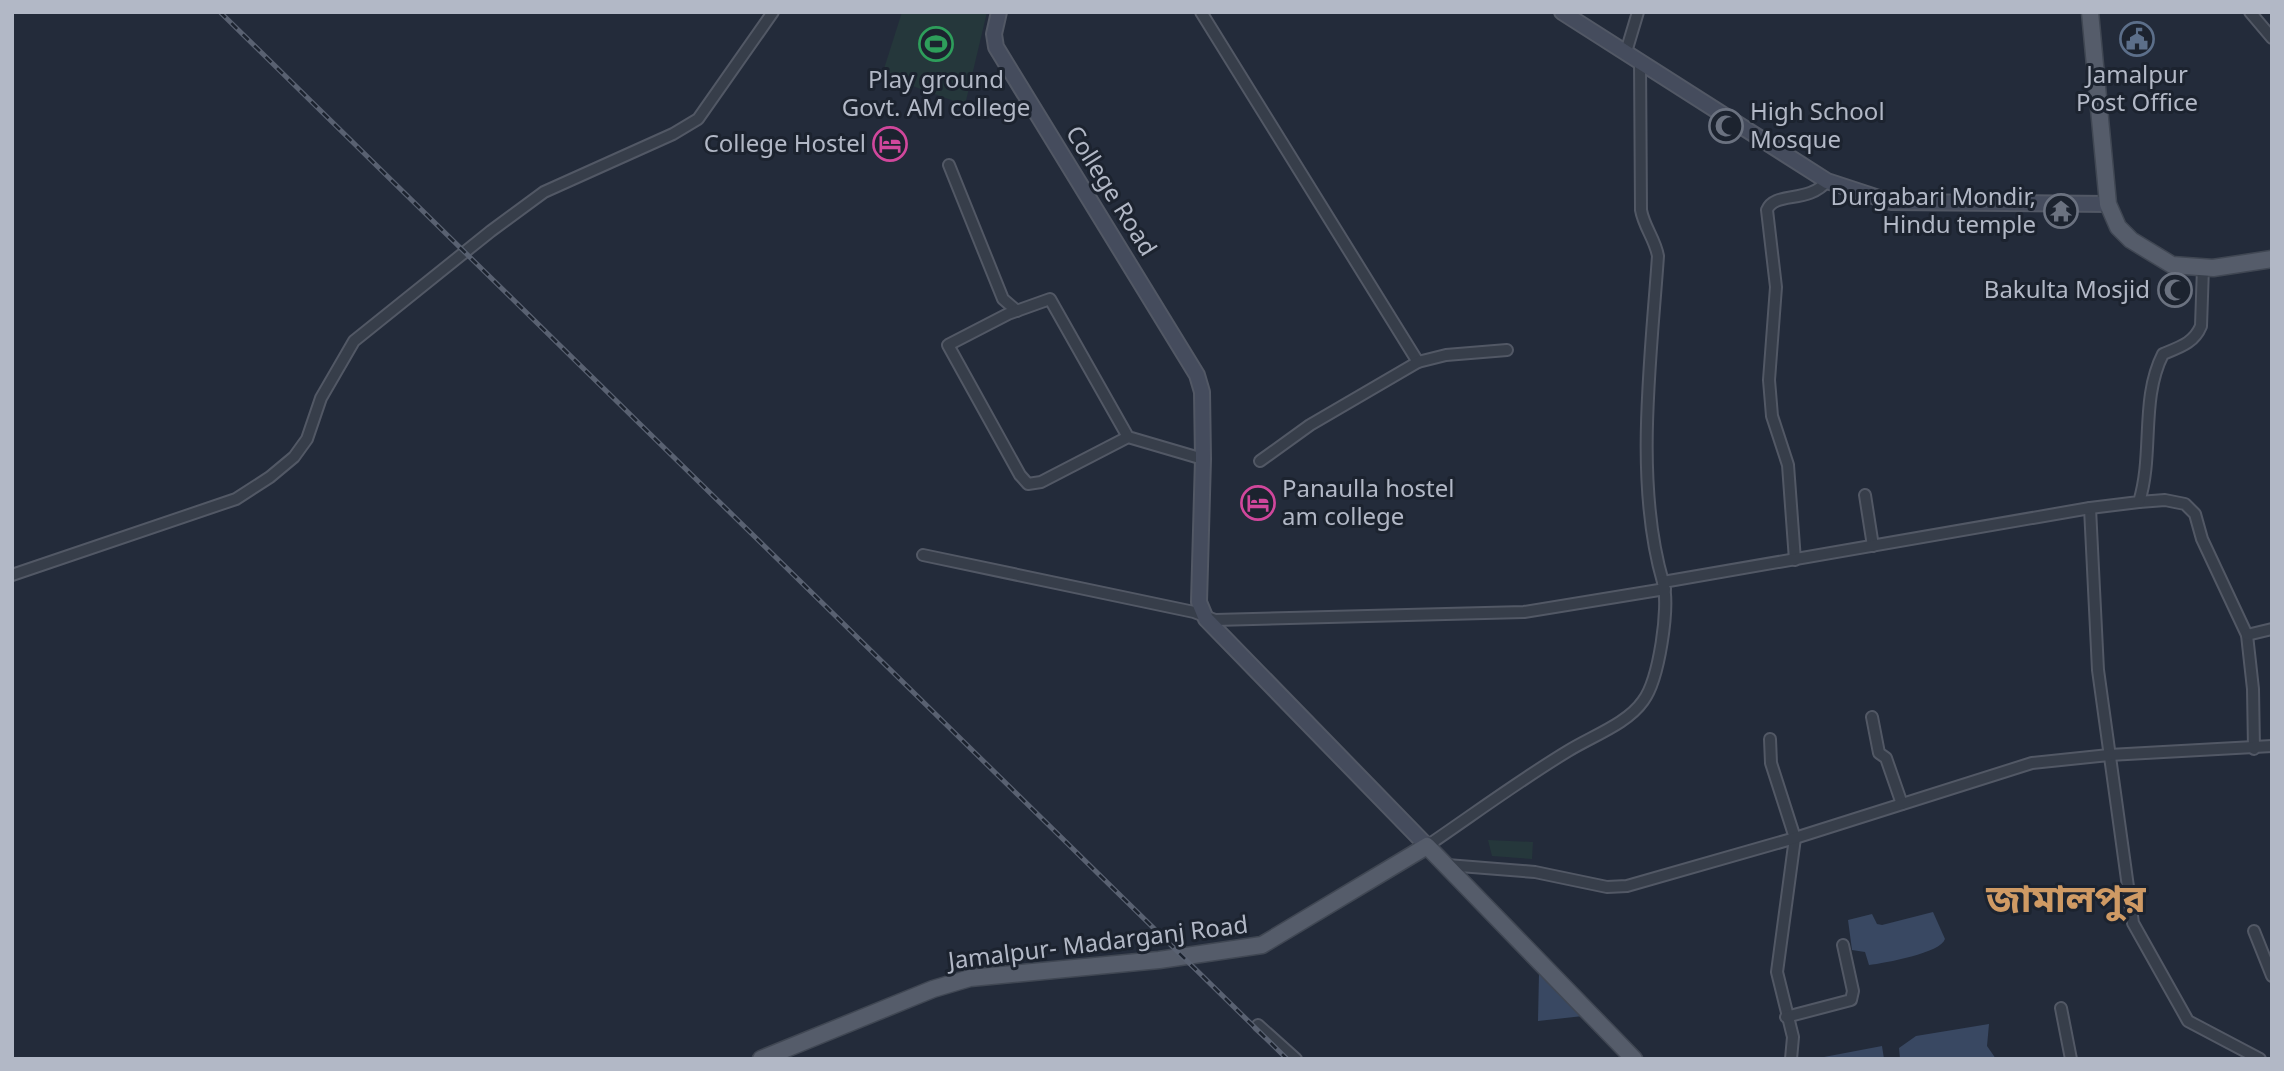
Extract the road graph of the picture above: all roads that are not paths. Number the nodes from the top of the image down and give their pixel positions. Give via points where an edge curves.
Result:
1 (773, 12) edge
2 (999, 12) edge
3 (1201, 12) edge
4 (1562, 12) edge
5 (1638, 12) edge
6 (2090, 12) edge
7 (2250, 12) edge
8 (2272, 38) edge
9 (1626, 52) junction
10 (1640, 61) junction
11 (949, 165) dead end
12 (1827, 181) junction
13 (2108, 204) junction
14 (2272, 259) edge
15 (2203, 267) junction
16 (1003, 299) junction
17 (1017, 311) junction
18 (999, 318) junction
19 (1507, 350) dead end
20 (1418, 362) junction
21 (1128, 437) junction
22 (1203, 459) junction
23 (1260, 461) dead end
24 (1865, 495) dead end
25 (2139, 502) junction
26 (2090, 508) junction
27 (1873, 546) junction
28 (923, 555) dead end
29 (1795, 560) junction
30 (12, 575) edge
31 (1664, 586) junction
32 (1206, 619) junction
33 (2272, 629) edge
34 (2247, 635) junction
35 (1872, 717) dead end
36 (1770, 739) dead end
37 (2272, 746) edge
38 (2254, 749) junction
39 (2109, 755) junction
40 (1902, 804) junction
41 (1795, 838) junction
42 (1427, 846) junction
43 (1447, 865) junction
44 (2254, 931) dead end
45 (1843, 945) dead end
46 (2272, 976) edge
47 (2061, 1008) dead end
48 (1786, 1017) junction
49 (1258, 1025) dead end
50 (761, 1059) edge
51 (1296, 1059) edge
52 (1634, 1059) edge
53 (1791, 1059) edge
54 (2071, 1059) edge
55 (2260, 1059) edge

1 - 30 street via 698,119 544,192 360,335 321,397 307,439 270,477 236,499
2 - 22 main road, College Road via 996,47 1197,375 1202,392
3 - 20 street
4 - 9 main road
5 - 9 street
6 - 13 main road
7 - 8 street
9 - 10 main road
10 - 12 main road
10 - 31 street via 1641,210 1658,256 1646,444 1656,556
11 - 16 street
12 - 13 main road via 1891,202
12 - 29 street via 1817,192 1776,200 1767,210 1776,287 1769,380 1772,416 1788,464
13 - 15 main road via 2130,240 2172,265
14 - 15 main road
15 - 25 street via 2198,334 2163,354 2157,366
16 - 17 street
16 - 18 street
17 - 18 street
17 - 21 street via 1050,299
18 - 21 street via 948,345 1028,484 1041,482
19 - 20 street
20 - 23 street via 1310,425
21 - 22 street
22 - 32 main road via 1199,602
24 - 27 street
25 - 26 street
25 - 34 street via 2185,504 2195,514
26 - 27 street
26 - 39 street via 2098,670
27 - 29 street
28 - 32 street via 1194,612
29 - 31 street
31 - 32 street via 1524,612
31 - 42 street via 1656,667 1645,700 1631,715 1567,751
32 - 42 main road
33 - 34 street
34 - 38 street
35 - 40 street via 1879,752 1886,758
36 - 41 street via 1771,763
37 - 38 street
38 - 39 street
39 - 40 street via 2032,763
39 - 55 street via 2133,923 2188,1021
40 - 41 street
41 - 43 street via 1627,886
41 - 48 street via 1777,972
42 - 43 main road
42 - 50 main road, Jamalpur- Madarganj Road via 1262,945 970,978
43 - 52 main road
44 - 46 street
45 - 48 street via 1851,1000
47 - 54 street
48 - 53 street via 1793,1037
49 - 51 street

